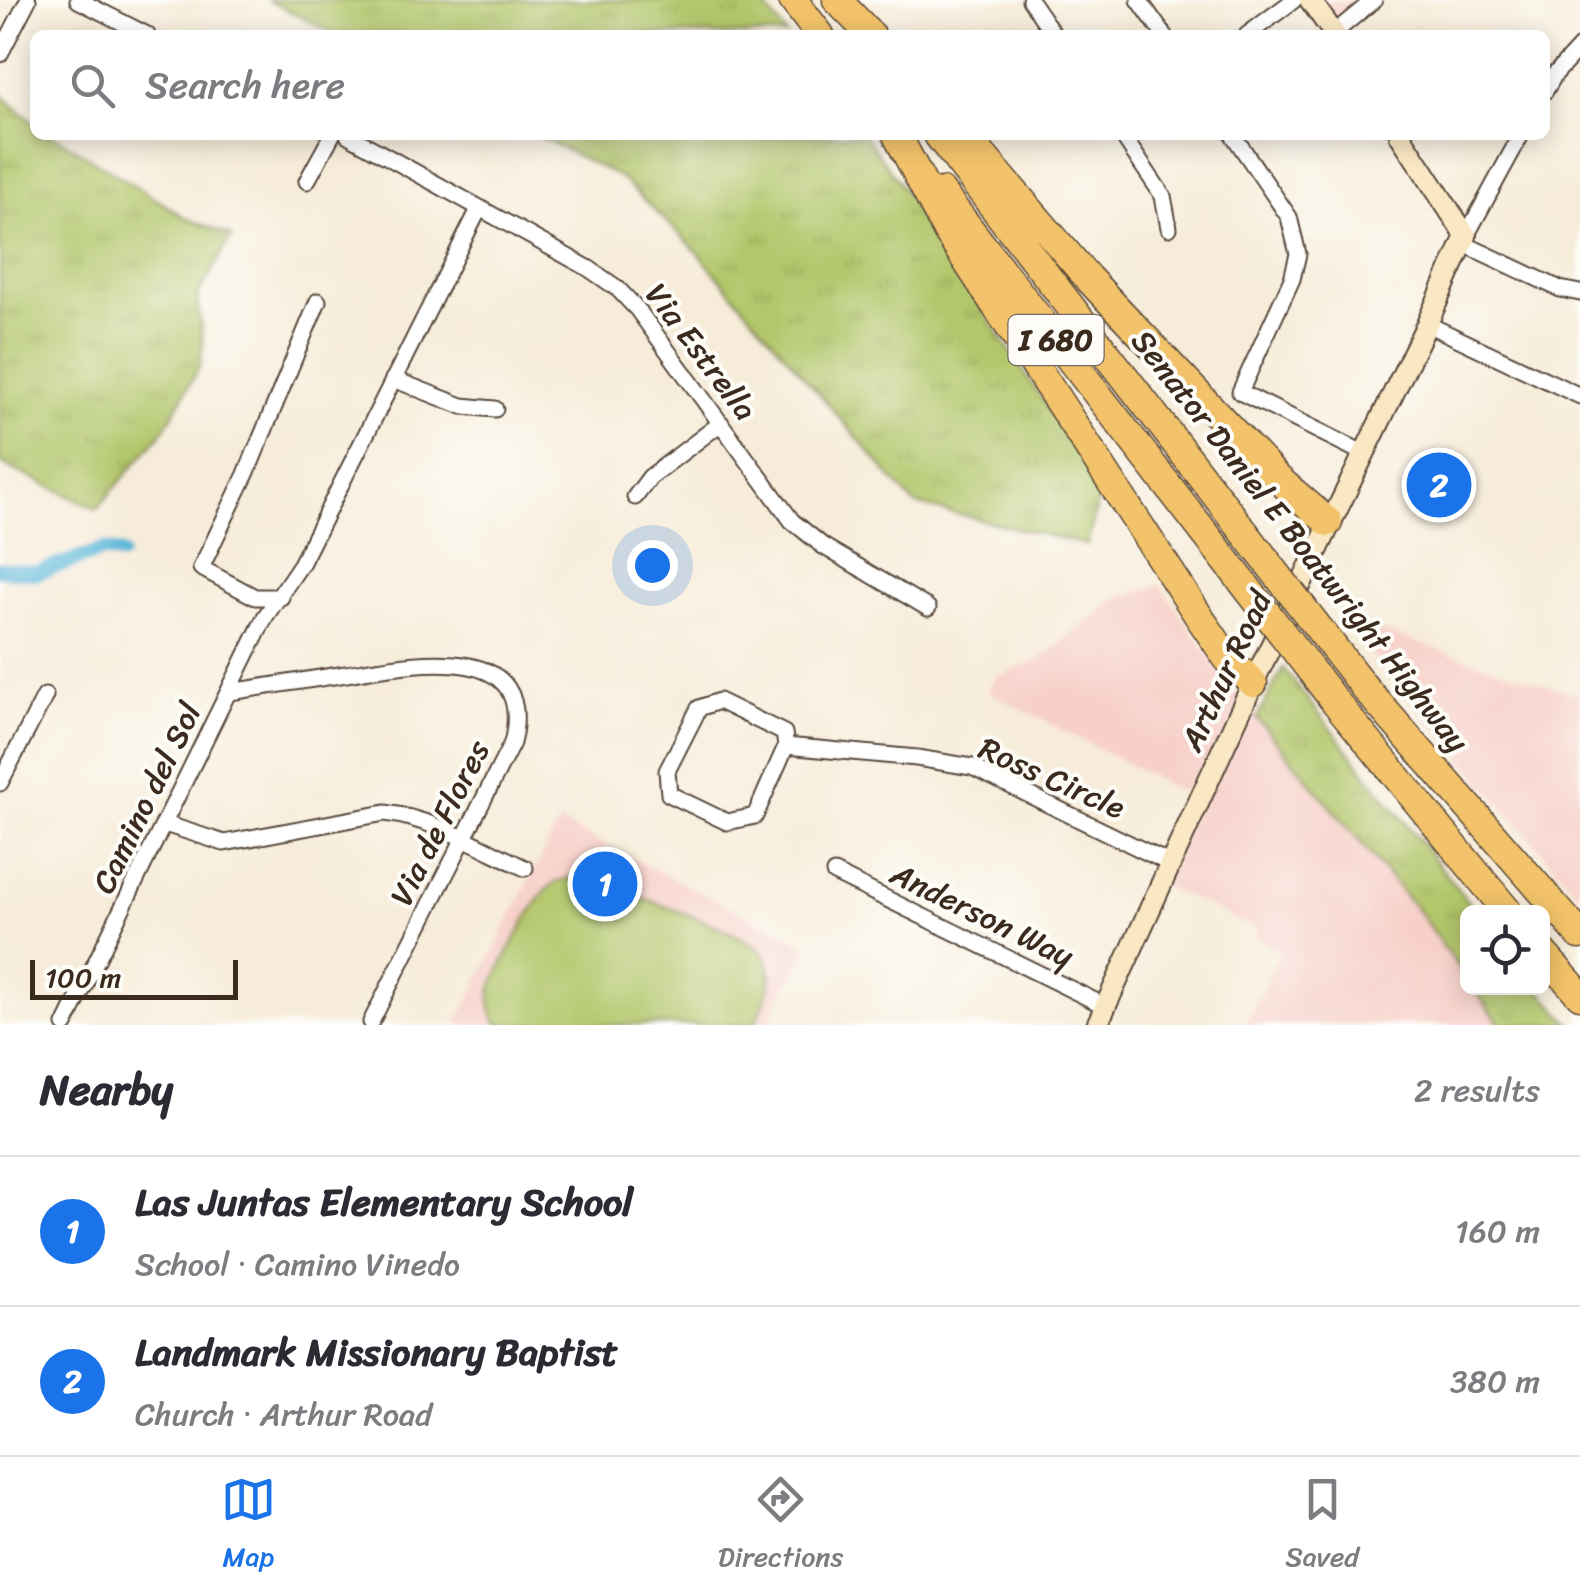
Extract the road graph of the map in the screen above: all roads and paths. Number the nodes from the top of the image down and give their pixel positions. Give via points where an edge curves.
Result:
1 (28, 0) edge
2 (78, 0) edge
3 (792, 0) edge
4 (836, 0) edge
5 (1030, 0) edge
6 (1140, 0) edge
7 (1294, 0) edge
8 (1310, 0) edge
9 (1374, 0) edge
10 (137, 30) edge
11 (816, 30) edge
12 (857, 30) edge
13 (866, 30) edge
14 (1051, 30) edge
15 (1161, 30) edge
16 (1254, 30) edge
17 (1331, 30) edge
18 (1339, 30) edge
19 (1580, 46) edge
20 (0, 54) edge
21 (1550, 83) edge
22 (329, 140) edge
23 (357, 140) edge
24 (900, 140) edge
25 (901, 140) edge
26 (942, 140) edge
27 (970, 140) edge
28 (1125, 140) edge
29 (1235, 140) edge
30 (1403, 140) edge
31 (1518, 140) edge
32 (307, 182) dead end
33 (480, 209) junction
34 (1169, 228) dead end
35 (1464, 239) junction
36 (1580, 294) edge
37 (318, 301) dead end
38 (1427, 324) junction
39 (393, 379) junction
40 (1580, 396) edge
41 (495, 409) dead end
42 (721, 423) junction
43 (1363, 453) junction
44 (634, 497) dead end
45 (1328, 522) junction
46 (282, 597) junction
47 (928, 608) dead end
48 (1253, 683) junction
49 (230, 692) junction
50 (45, 696) dead end
51 (786, 746) junction
52 (0, 784) edge
53 (165, 824) junction
54 (462, 838) junction
55 (1171, 864) junction
56 (524, 868) dead end
57 (834, 873) dead end
58 (1502, 905) edge
59 (1580, 935) edge
60 (1550, 961) edge
61 (1580, 995) edge
62 (1102, 1016) edge
63 (371, 1022) dead end
64 (65, 1025) edge

1 - 20 street
2 - 10 street
3 - 11 highway
4 - 12 highway
4 - 13 highway
5 - 14 street
6 - 15 street
7 - 16 street
8 - 17 main road
9 - 18 street
19 - 21 street
22 - 32 street
23 - 33 street, Via Estrella
24 - 48 highway via 947,231 1192,606
25 - 58 highway, I 680, bridge via 1333,699
26 - 59 highway, Senator Daniel E Boatwright Highway / I 680, bridge via 1364,686
27 - 45 highway via 1088,278 1277,478
28 - 34 street via 1163,196
29 - 43 street via 1289,217 1298,254 1240,392
30 - 35 main road
31 - 35 street
33 - 39 street, Camino del Sol
33 - 42 street, Via Estrella via 617,288
35 - 36 street
35 - 38 main road, Arthur Road
37 - 46 street via 201,568 255,597
38 - 40 street
38 - 43 main road, Arthur Road
39 - 41 street via 462,406
39 - 46 street, Camino del Sol
42 - 44 street
42 - 47 street, Via Estrella via 792,521
43 - 45 main road, Arthur Road
45 - 48 main road, Arthur Road
46 - 49 street, Camino del Sol via 265,616
48 - 55 main road, Arthur Road
49 - 53 street, Camino del Sol
49 - 54 street, Via de Flores via 426,661 491,672 512,696 516,724
50 - 52 street
51 - 51 street via 784,734 720,702 699,708 667,771 669,794 727,822 755,816
51 - 55 street, Ross Circle via 972,767
53 - 54 street via 224,843 384,813
53 - 64 street, Camino del Sol
54 - 56 street
54 - 63 street, Via de Flores
55 - 62 main road, Arthur Road
57 - 62 street, Anderson Way
60 - 61 highway

